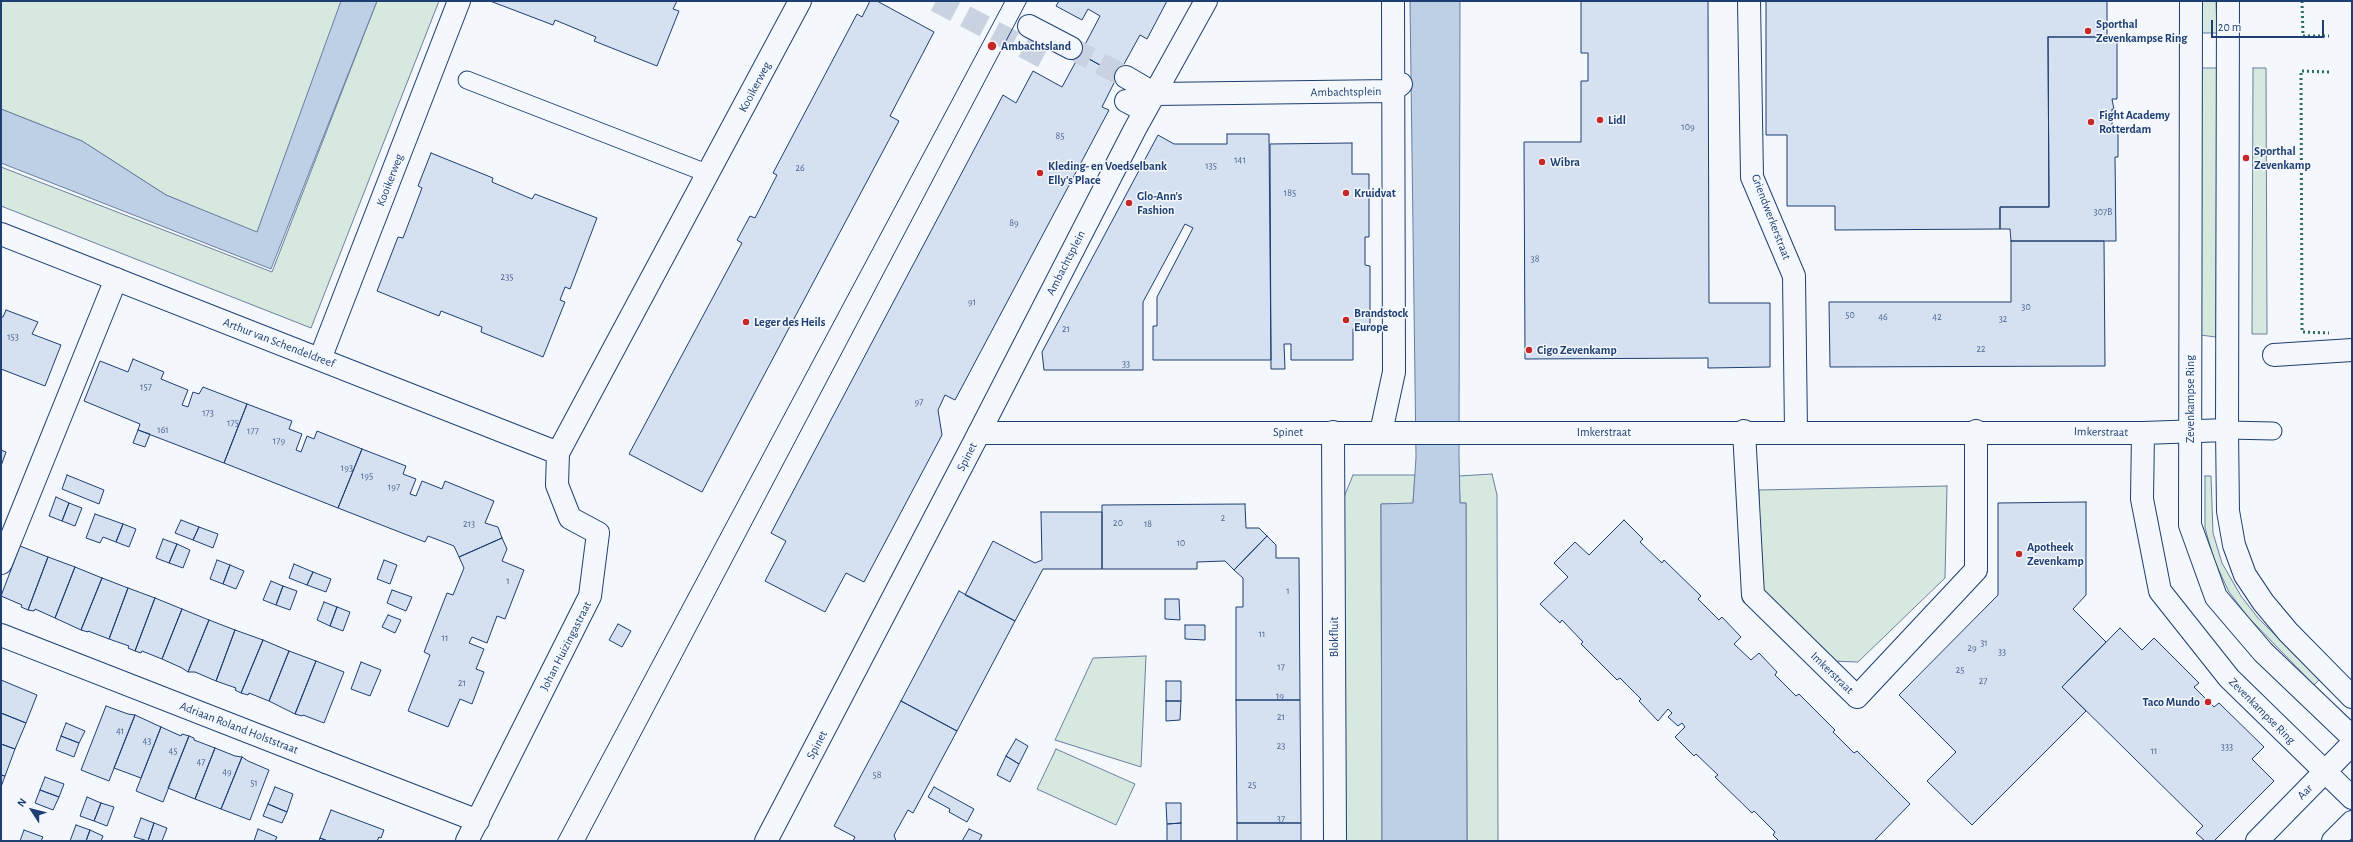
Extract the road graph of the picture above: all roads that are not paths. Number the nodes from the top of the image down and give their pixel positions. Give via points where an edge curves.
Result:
1 (459, 1) edge
2 (800, 1) edge
3 (1206, 1) edge
4 (1393, 1) edge
5 (1749, 1) edge
6 (2191, 1) edge
7 (2228, 1) edge
8 (1029, 26) dead end
9 (1071, 48) tunnel mouth
10 (1126, 77) tunnel mouth
11 (467, 80) dead end
12 (1396, 88) junction
13 (1142, 102) junction
14 (710, 174) junction
15 (1, 234) edge
16 (116, 279) junction
17 (2352, 350) edge
18 (2274, 355) dead end
19 (320, 359) junction
20 (2227, 430) junction
21 (1408, 431) joint
22 (1744, 431) junction
23 (1796, 431) junction
24 (1976, 431) junction
25 (2189, 431) junction
26 (2273, 431) dead end
27 (1333, 432) junction
28 (1381, 432) junction
29 (980, 433) junction
30 (2143, 433) junction
31 (558, 453) junction
32 (1, 563) edge
33 (1, 635) edge
34 (2352, 696) edge
35 (2352, 736) edge
36 (2352, 744) edge
37 (2324, 772) junction
38 (2352, 798) edge
39 (478, 821) junction
40 (2352, 822) edge
41 (467, 841) edge
42 (766, 841) edge
43 (1335, 841) edge
44 (2257, 841) edge
45 (2333, 841) edge

1 - 19 street, Kooikerweg
2 - 14 street, Kooikerweg
3 - 13 street, Ambachtsplein
4 - 12 street, Ambachtsplein
5 - 23 street, Griendwerkerstraat via 1752,177 1794,276
6 - 25 street, Zevenkampse Ring
7 - 20 street
8 - 9 street
10 - 13 street
11 - 14 lane
12 - 13 street, Ambachtsplein
12 - 28 street, Ambachtsplein via 1392,129 1394,372
13 - 29 street, Ambachtsplein
14 - 31 street, Kooikerweg
15 - 16 street, Arthur van Schendeldreef
16 - 19 street, Arthur van Schendeldreef
16 - 32 street
17 - 18 street
19 - 31 street, Arthur van Schendeldreef
20 - 25 street, Imkerstraat
20 - 26 lane
20 - 34 street via 2228,511 2234,545 2245,575 2288,632
21 - 22 street, Imkerstraat
21 - 28 street, Spinet
22 - 23 street, Imkerstraat
22 - 24 street, Imkerstraat via 1753,595 1857,697 1976,570
23 - 24 street, Imkerstraat
24 - 30 street, Imkerstraat
25 - 30 street, Imkerstraat
25 - 35 street, Zevenkampse Ring via 2190,524 2216,597 2263,652
27 - 28 street, Spinet
27 - 29 street, Spinet
27 - 43 street, Blokfluit
29 - 42 street, Spinet
30 - 37 street, Zevenkampse Ring via 2142,500 2160,591 2229,678
31 - 39 street, Johan Huizingastraat via 557,485 570,518 598,532 590,596
33 - 39 street, Adriaan Roland Holststraat
36 - 37 street, Aar
37 - 38 street, Zevenkampse Ring
37 - 44 street, Aar
39 - 41 street, Johan Huizingastraat
40 - 45 street

